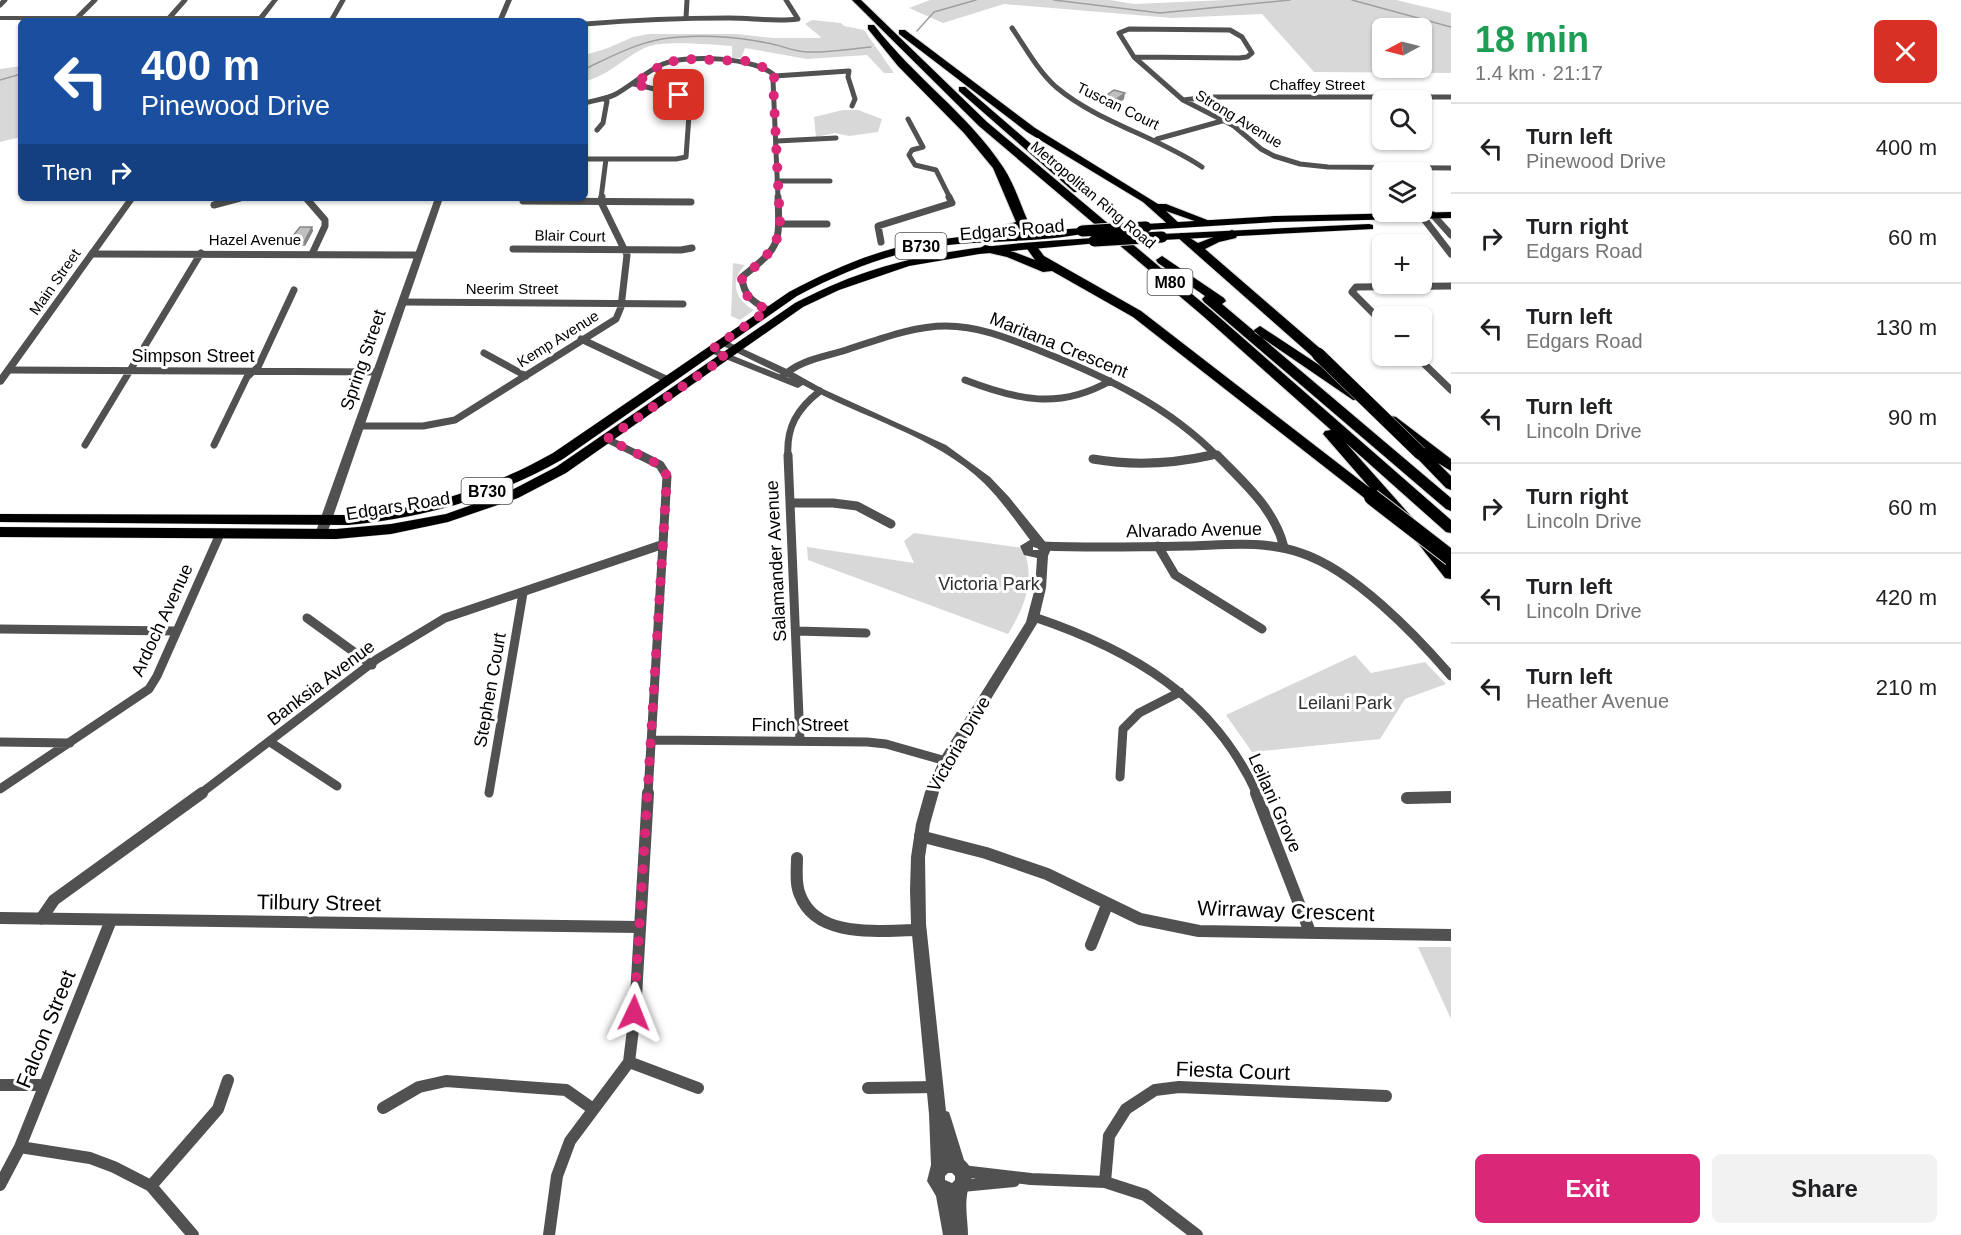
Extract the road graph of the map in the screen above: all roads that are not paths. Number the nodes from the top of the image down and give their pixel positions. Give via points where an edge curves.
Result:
1 (5, 0) edge
2 (95, 0) edge
3 (184, 0) edge
4 (275, 0) edge
5 (344, 0) edge
6 (509, 0) edge
7 (687, 0) edge
8 (786, 0) edge
9 (854, 0) edge
10 (0, 5) edge
11 (878, 6) dead end
12 (170, 17) junction
13 (0, 18) edge
14 (77, 18) joint
15 (142, 18) edge
16 (216, 18) edge
17 (262, 18) edge
18 (333, 18) edge
19 (503, 18) edge
20 (686, 18) junction
21 (588, 24) edge
22 (1012, 28) dead end
23 (902, 32) junction
24 (1134, 57) junction
25 (775, 76) junction
26 (634, 84) junction
27 (1451, 97) edge
28 (604, 99) junction
29 (1183, 100) junction
30 (588, 102) edge
31 (852, 106) dead end
32 (908, 119) dead end
33 (1222, 121) junction
34 (597, 130) dead end
35 (836, 138) dead end
36 (1157, 139) junction
37 (777, 141) junction
38 (588, 159) edge
39 (606, 159) junction
40 (1202, 167) dead end
41 (1451, 168) edge
42 (777, 181) junction
43 (830, 181) dead end
44 (1147, 200) junction
45 (130, 201) edge
46 (229, 201) edge
47 (309, 201) edge
48 (438, 201) edge
49 (523, 201) dead end
50 (601, 202) junction
51 (691, 202) dead end
52 (214, 205) dead end
53 (1451, 215) edge
54 (1372, 217) edge
55 (1432, 220) edge
56 (1400, 222) edge
57 (1431, 222) edge
58 (1209, 223) junction
59 (780, 224) junction
60 (827, 224) dead end
61 (1446, 225) edge
62 (1178, 230) junction
63 (1232, 233) junction
64 (1027, 235) junction
65 (1451, 235) edge
66 (970, 238) joint
67 (881, 242) dead end
68 (692, 248) dead end
69 (513, 249) dead end
70 (985, 249) junction
71 (1196, 249) junction
72 (626, 250) junction
73 (92, 254) junction
74 (201, 254) junction
75 (312, 254) junction
76 (419, 255) junction
77 (1451, 255) edge
78 (1162, 260) junction
79 (1070, 278) junction
80 (1451, 286) edge
81 (294, 290) dead end
82 (402, 302) junction
83 (622, 303) junction
84 (683, 304) dead end
85 (768, 310) junction
86 (1372, 312) edge
87 (1207, 313) junction
88 (581, 339) junction
89 (722, 342) junction
90 (736, 348) junction
91 (711, 350) junction
92 (484, 353) dead end
93 (725, 357) junction
94 (1426, 366) edge
95 (9, 370) junction
96 (130, 370) junction
97 (256, 371) junction
98 (377, 372) junction
99 (786, 375) junction
100 (526, 376) junction
101 (668, 380) junction
102 (965, 380) dead end
103 (1110, 381) junction
104 (0, 382) edge
105 (1451, 390) edge
106 (820, 391) junction
107 (358, 426) junction
108 (607, 439) junction
109 (85, 445) dead end
110 (214, 446) dead end
111 (1420, 453) junction
112 (1216, 454) junction
113 (1093, 459) dead end
114 (1451, 466) edge
115 (1451, 480) edge
116 (1451, 485) edge
117 (790, 503) junction
118 (1451, 506) edge
119 (0, 518) edge
120 (891, 524) dead end
121 (323, 527) junction
122 (1451, 528) edge
123 (0, 532) edge
124 (220, 534) junction
125 (662, 545) junction
126 (1158, 546) junction
127 (1279, 546) junction
128 (1038, 549) junction
129 (1451, 558) edge
130 (1451, 574) edge
131 (523, 593) junction
132 (307, 618) dead end
133 (1033, 619) junction
134 (1262, 629) dead end
135 (0, 630) edge
136 (797, 631) junction
137 (176, 632) junction
138 (866, 633) dead end
139 (372, 665) junction
140 (1451, 676) edge
141 (1180, 692) junction
142 (651, 740) junction
143 (800, 741) junction
144 (0, 742) edge
145 (270, 742) junction
146 (70, 743) junction
147 (946, 761) junction
148 (1120, 777) dead end
149 (337, 786) dead end
150 (0, 789) edge
151 (489, 793) dead end
152 (1451, 797) edge
153 (1407, 798) dead end
154 (919, 839) junction
155 (797, 858) dead end
156 (1107, 905) junction
157 (0, 918) edge
158 (41, 919) junction
159 (111, 920) junction
160 (638, 927) junction
161 (919, 930) junction
162 (1310, 932) junction
163 (1451, 935) edge
164 (1091, 945) dead end
165 (629, 1062) junction
166 (228, 1080) dead end
167 (0, 1085) edge
168 (45, 1085) junction
169 (698, 1088) dead end
170 (868, 1088) dead end
171 (938, 1095) junction
172 (1386, 1096) dead end
173 (383, 1108) dead end
174 (593, 1108) junction
175 (20, 1147) junction
176 (954, 1178) junction
177 (1105, 1182) junction
178 (0, 1185) edge
179 (151, 1186) junction
180 (193, 1235) edge
181 (549, 1235) edge
182 (952, 1235) edge
183 (959, 1235) edge
184 (1197, 1235) edge

1 - 10 street
2 - 14 street
3 - 12 street
4 - 17 street
5 - 18 street
6 - 19 street
7 - 20 street
8 - 20 street via 798,19
9 - 64 highway via 896,61 991,158 1008,184
9 - 87 highway, Metropolitan Ring Road / M80 via 990,130
11 - 23 highway, Metropolitan Ring Road / M80
12 - 15 street
12 - 16 street
13 - 14 street
20 - 21 street
22 - 36 street, Tuscan Court via 1057,88 1095,111
23 - 44 highway via 1031,130
23 - 78 highway, Metropolitan Ring Road / M80 via 991,115
24 - 24 street, Strong Avenue via 1119,33 1122,30 1230,30 1239,34 1252,53 1239,58
24 - 29 street, Strong Avenue
25 - 26 street via 768,69 745,61 682,59 663,64
25 - 31 street via 849,71 855,99
25 - 37 street
26 - 28 street
26 - 39 street via 690,101 687,154 676,159
27 - 29 street, Chaffey Street
28 - 30 street
28 - 34 street via 607,101 603,123
29 - 33 street, Strong Avenue
32 - 67 street via 922,147 909,155 915,165 936,170 952,203 878,226
33 - 36 street
33 - 41 street, Strong Avenue via 1242,132 1261,150 1300,164
35 - 37 street
36 - 40 street, Tuscan Court
37 - 42 street
38 - 39 street
39 - 50 street
42 - 43 street
42 - 59 street
44 - 58 highway
44 - 62 highway
45 - 73 street, Main Street
46 - 52 street
47 - 75 street via 325,220
48 - 76 street, Spring Street
49 - 50 street
50 - 51 street
50 - 72 street
53 - 55 main road, Edgars Road / B730
54 - 58 main road, Edgars Road / B730
56 - 63 main road, Edgars Road / B730
57 - 77 street
58 - 62 main road, Edgars Road / B730
59 - 60 street
59 - 85 street via 777,244 742,278 742,290 751,301
61 - 65 street
62 - 63 main road, Edgars Road / B730
62 - 64 main road, Edgars Road / B730, bridge via 1148,227
62 - 64 main road, Edgars Road / B730, bridge via 1162,237 1094,241
62 - 71 highway
63 - 71 highway
64 - 66 highway
64 - 70 main road, Edgars Road / B730
64 - 79 highway via 1040,259
66 - 85 main road, Edgars Road / B730 via 897,251 852,266
68 - 72 street, Blair Court
69 - 72 street, Blair Court
70 - 79 highway via 1010,254
70 - 90 main road, Edgars Road / B730 via 908,262 835,286 799,305
71 - 111 highway, bridge via 1269,309
72 - 83 street, Kemp Avenue
73 - 74 street, Hazel Avenue
73 - 95 street, Main Street
74 - 75 street, Hazel Avenue
74 - 96 street
75 - 76 street, Hazel Avenue
76 - 82 street, Spring Street
78 - 114 highway
78 - 118 highway, Metropolitan Ring Road / M80
79 - 129 highway, bridge via 1137,314
80 - 86 street via 1356,287 1352,292
81 - 97 street
82 - 83 street, Neerim Street
82 - 98 street, Spring Street
83 - 84 street, Neerim Street
83 - 88 street, Kemp Avenue via 616,319
85 - 89 main road, Edgars Road / B730
87 - 122 highway, Metropolitan Ring Road / M80
87 - 130 highway via 1341,445
88 - 100 street, Kemp Avenue
88 - 101 street
89 - 90 street, Victoria Drive
89 - 91 main road, Edgars Road / B730
90 - 93 main road, Edgars Road / B730
90 - 99 street, Victoria Drive
91 - 93 street, Victoria Drive
91 - 101 main road, Edgars Road / B730
92 - 100 street
93 - 99 street, Victoria Drive
93 - 108 main road, Edgars Road / B730
94 - 105 street
95 - 96 street, Simpson Street
95 - 104 street, Main Street
96 - 97 street, Simpson Street
96 - 109 street
97 - 98 street, Simpson Street
97 - 110 street via 247,377
98 - 107 street, Spring Street
99 - 103 street, Maritana Crescent via 805,363 906,331 955,326 993,333
99 - 106 street, Victoria Drive
100 - 107 street, Kemp Avenue via 455,420 423,426
101 - 121 main road, Edgars Road / B730 via 558,456 496,488 448,504
102 - 103 street via 992,392 1037,400 1068,399
103 - 112 street, Maritana Crescent via 1181,423
106 - 117 street, Salamander Avenue via 799,409 790,425
106 - 128 street, Victoria Drive via 942,447 986,479 1005,499
107 - 121 street, Spring Street
108 - 121 main road, Edgars Road / B730 via 547,479 484,506 410,526 373,531
108 - 125 street via 660,465 667,476
111 - 115 highway
111 - 116 highway
112 - 113 street via 1186,461 1119,465
112 - 127 street, Maritana Crescent via 1275,519
117 - 120 street via 851,505
117 - 136 street, Salamander Avenue
119 - 121 main road, Edgars Road / B730
121 - 124 main road, Edgars Road / B730
123 - 124 main road, Edgars Road / B730
124 - 137 street, Ardoch Avenue
125 - 131 street, Banksia Avenue
125 - 142 street
126 - 127 street, Alvarado Avenue
126 - 128 street, Alvarado Avenue
126 - 134 street via 1175,575
127 - 140 street, Alvarado Avenue via 1327,563 1356,582
128 - 133 street, Victoria Drive via 1043,562
131 - 139 street, Banksia Avenue via 429,626
131 - 151 street, Stephen Court
132 - 139 street
133 - 141 street, Leilani Grove via 1100,641 1144,665
133 - 147 street, Victoria Drive
135 - 137 street
136 - 138 street
136 - 143 street, Salamander Avenue
137 - 146 street, Ardoch Avenue via 149,689
139 - 145 street, Banksia Avenue
141 - 148 street via 1139,713 1124,729
141 - 162 street, Leilani Grove via 1217,727 1243,766
142 - 143 street, Finch Street
142 - 160 street
143 - 147 street, Finch Street via 886,744
144 - 146 street
145 - 149 street
145 - 158 street, Banksia Avenue via 54,900
146 - 150 street, Ardoch Avenue
147 - 154 street, Victoria Drive via 929,797
152 - 153 street
154 - 156 street, Wirraway Crescent via 986,853 1047,874
154 - 161 street, Victoria Drive
155 - 161 street via 801,899 816,916 838,926
156 - 162 street, Wirraway Crescent via 1140,919 1199,931
156 - 164 street
157 - 158 street, Tilbury Street
158 - 159 street, Tilbury Street
159 - 160 street, Tilbury Street
159 - 168 street, Falcon Street
160 - 165 street
161 - 171 street, Victoria Drive
162 - 163 street, Wirraway Crescent
165 - 169 street
165 - 174 street
166 - 179 street via 218,1109
167 - 168 street
168 - 175 street, Falcon Street
170 - 171 street
171 - 176 street, Victoria Drive
172 - 177 street, Fiesta Court via 1179,1087 1155,1090 1126,1109 1109,1136
173 - 174 street via 419,1087 446,1081 566,1090
174 - 181 street via 570,1141 557,1176
175 - 178 street, Falcon Street
175 - 179 street via 90,1158
176 - 177 street
176 - 182 street, Victoria Drive
176 - 183 street, Victoria Drive
177 - 184 street via 1145,1195
179 - 180 street

